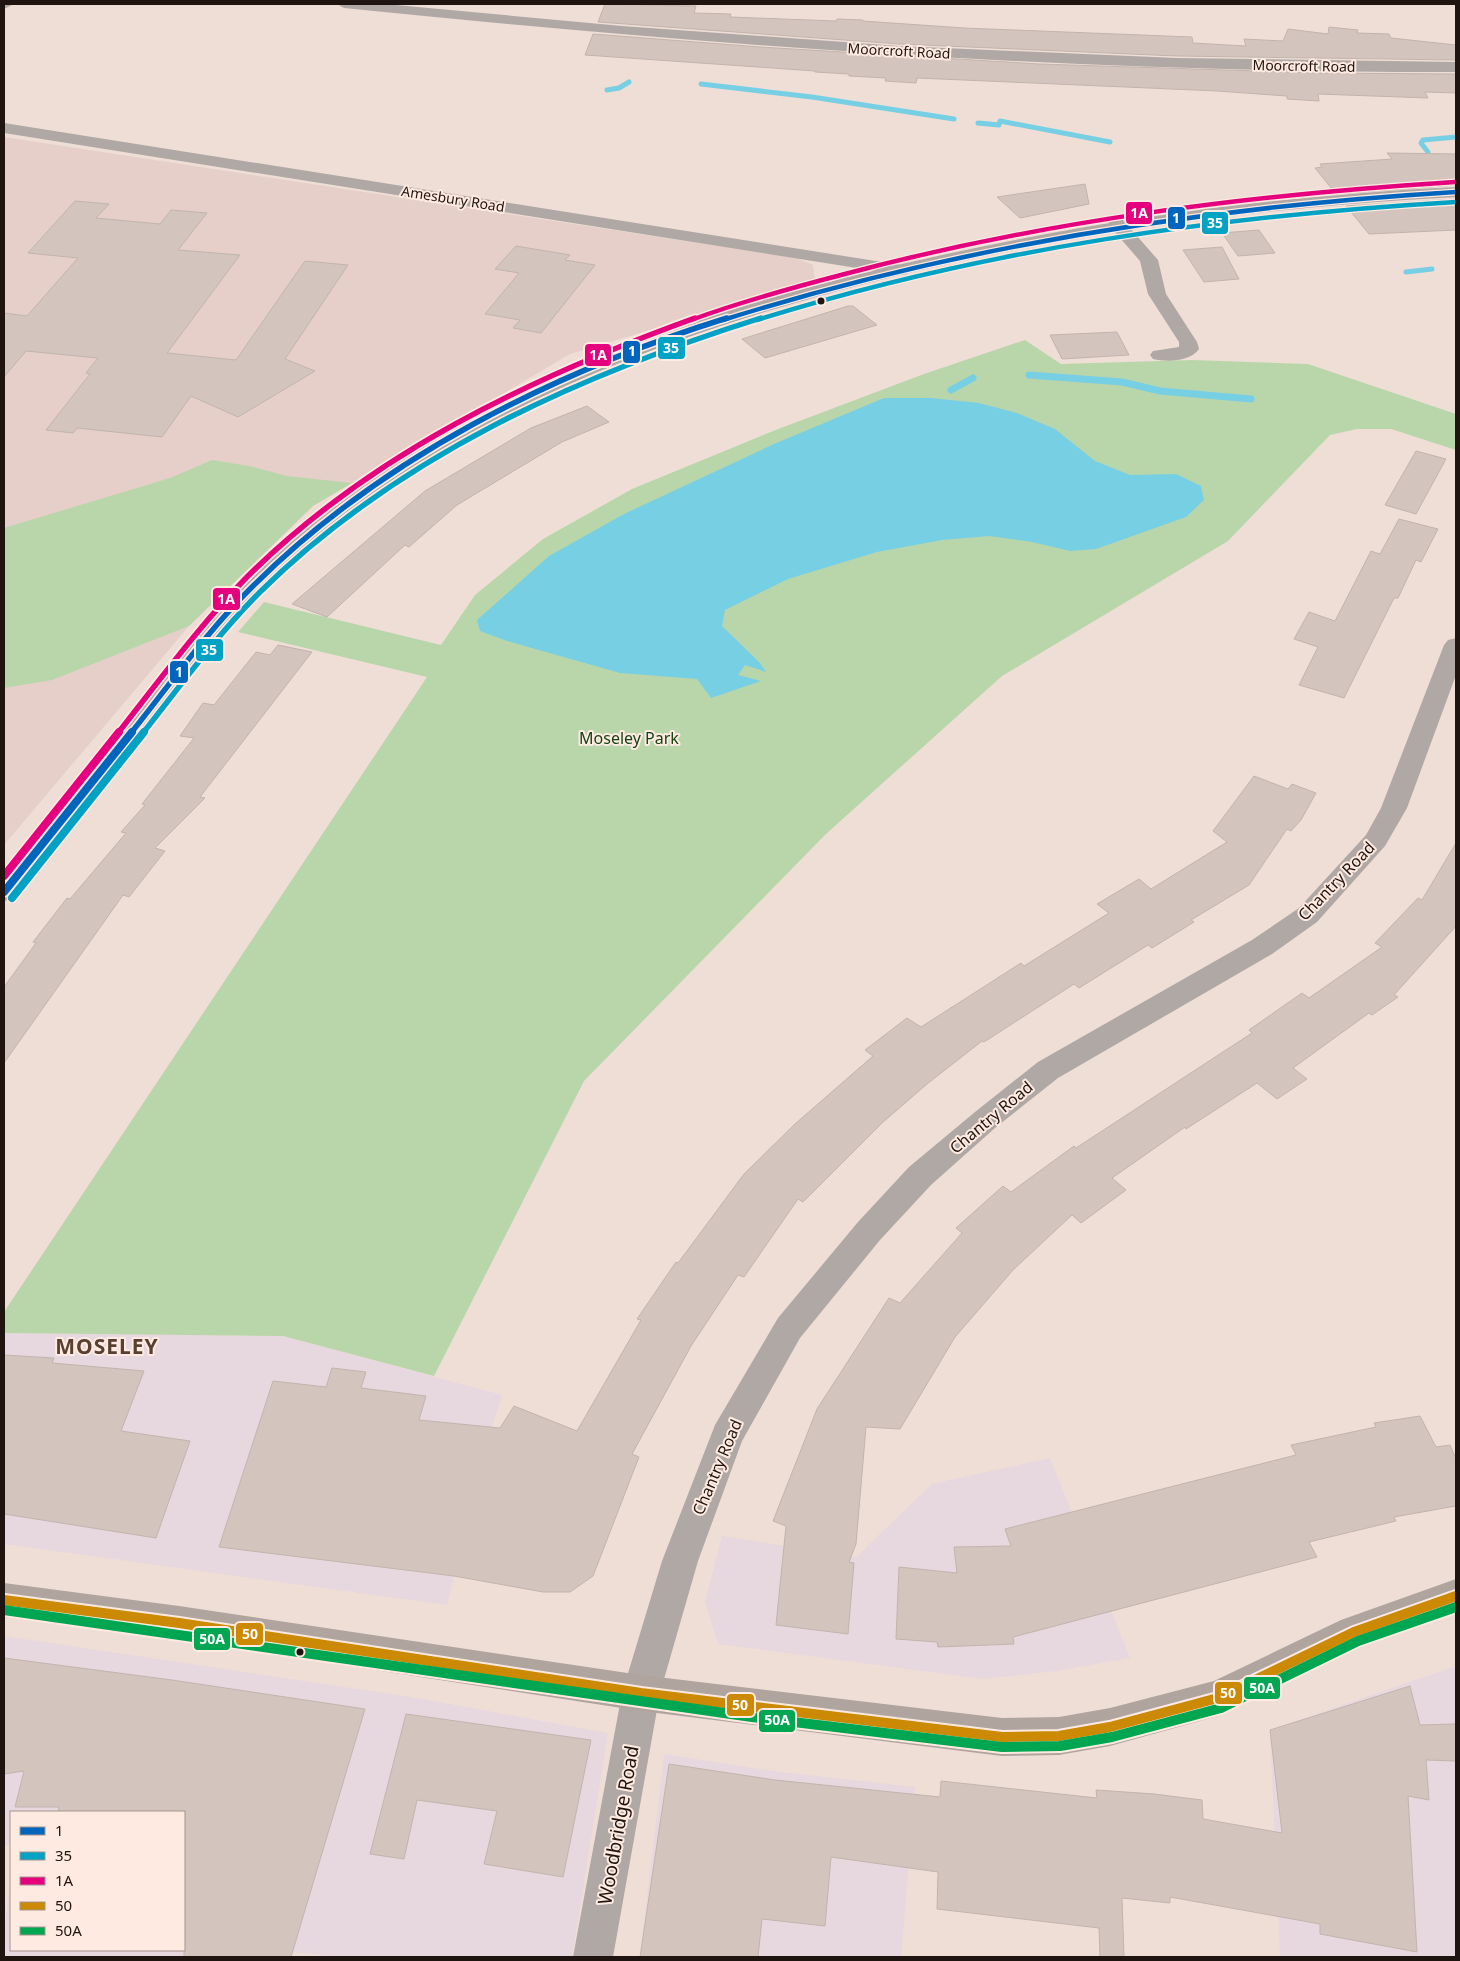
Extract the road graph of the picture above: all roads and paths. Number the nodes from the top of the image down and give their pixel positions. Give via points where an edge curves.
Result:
1 (344, 4) edge
2 (1456, 67) edge
3 (4, 128) edge
4 (1456, 192) edge
5 (1117, 224) junction
6 (901, 270) junction
7 (1160, 354) dead end
8 (1456, 645) edge
9 (4, 892) edge
10 (1456, 1596) edge
11 (4, 1600) edge
12 (641, 1693) junction
13 (593, 1957) edge

1 - 2 street, Moorcroft Road via 649,33 968,55 1280,66
3 - 6 street, Amesbury Road
4 - 5 main road via 1306,201
5 - 6 main road via 976,251
5 - 7 street via 1149,260 1158,296 1188,342 1189,349 1179,354
6 - 9 main road via 774,302 634,348 550,383 472,422 378,481 268,572 223,618
8 - 12 street, Chantry Road via 1389,816 1376,840 1308,915 1262,947 1048,1070 985,1120 914,1183 789,1328 726,1436 680,1561
10 - 12 highway via 1354,1632 1218,1698 1110,1727 1059,1736 1002,1737 958,1733
11 - 12 highway via 179,1623
12 - 13 street, Woodbridge Road

